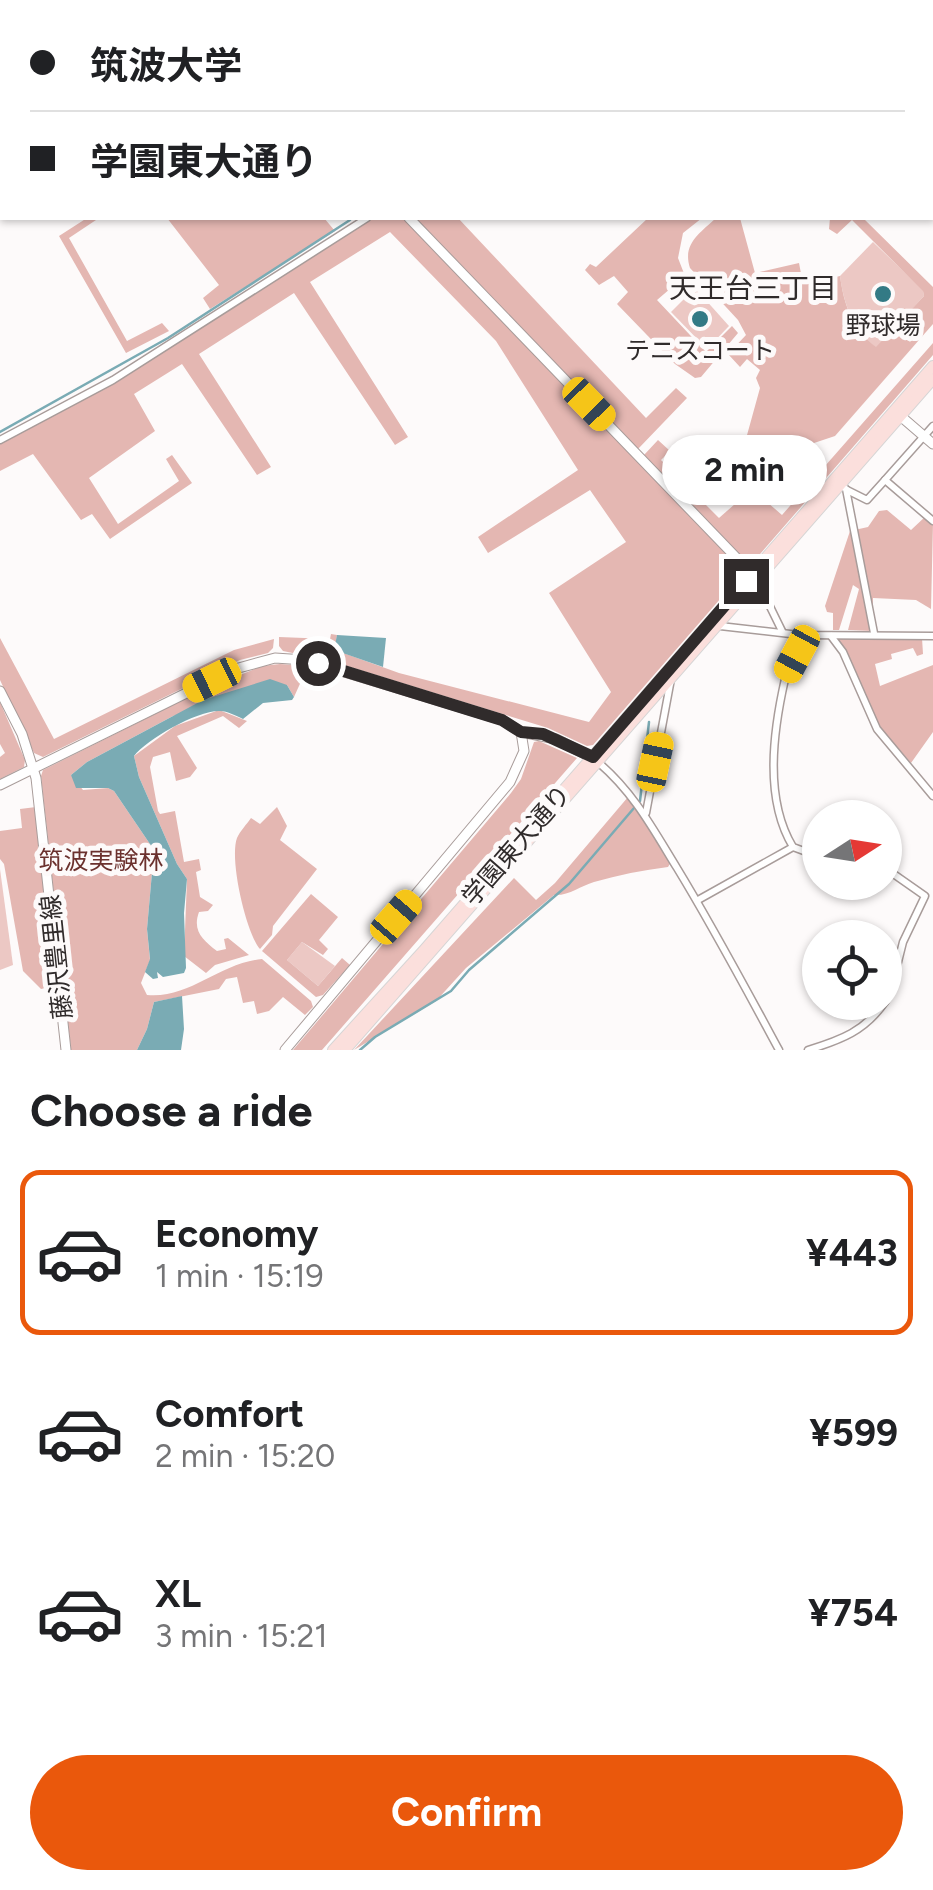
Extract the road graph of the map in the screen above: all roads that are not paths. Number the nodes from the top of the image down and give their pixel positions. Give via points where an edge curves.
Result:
1 (359, 220) edge
2 (412, 220) edge
3 (933, 366) edge
4 (933, 379) edge
5 (897, 413) junction
6 (933, 426) edge
7 (924, 436) junction
8 (0, 440) edge
9 (933, 444) edge
10 (885, 480) junction
11 (843, 487) junction
12 (933, 521) edge
13 (755, 576) junction
14 (720, 626) junction
15 (782, 633) junction
16 (874, 633) junction
17 (800, 634) junction
18 (830, 634) junction
19 (933, 636) edge
20 (671, 679) junction
21 (0, 691) edge
22 (521, 732) junction
23 (596, 760) junction
24 (34, 768) junction
25 (0, 784) edge
26 (933, 796) edge
27 (646, 814) junction
28 (793, 847) junction
29 (802, 850) edge
30 (902, 880) edge
31 (698, 900) junction
32 (902, 946) edge
33 (873, 1020) edge
34 (66, 1050) edge
35 (285, 1050) edge
36 (333, 1050) edge
37 (345, 1050) edge
38 (779, 1050) edge
39 (808, 1050) edge

1 - 8 street via 113,380
2 - 13 street
3 - 5 main road, 学園東大通り
4 - 5 main road, 学園東大通り
5 - 7 street
5 - 11 main road, 学園東大通り
5 - 13 main road, 学園東大通り
6 - 7 street
7 - 9 street
7 - 10 street
10 - 11 street via 867,500
10 - 12 street
11 - 13 main road, 学園東大通り
11 - 16 street
13 - 14 main road, 学園東大通り
13 - 15 street
13 - 23 main road, 学園東大通り
14 - 15 street
14 - 20 main road, 学園東大通り
15 - 17 street
16 - 18 street
16 - 19 street
17 - 18 street
17 - 28 street via 772,756 780,823
18 - 26 street via 877,729
20 - 23 main road, 学園東大通り
20 - 27 street
21 - 24 street, 藤沢豊里線
22 - 23 street via 543,734
22 - 24 street via 502,720 318,663 275,658 236,669
22 - 35 street via 524,751 510,782
23 - 27 street
23 - 36 main road, 学園東大通り
23 - 37 main road, 学園東大通り
24 - 25 street
24 - 34 street, 藤沢豊里線
27 - 31 street
28 - 29 street
28 - 31 street
30 - 32 street via 925,896
31 - 38 street
33 - 39 street

